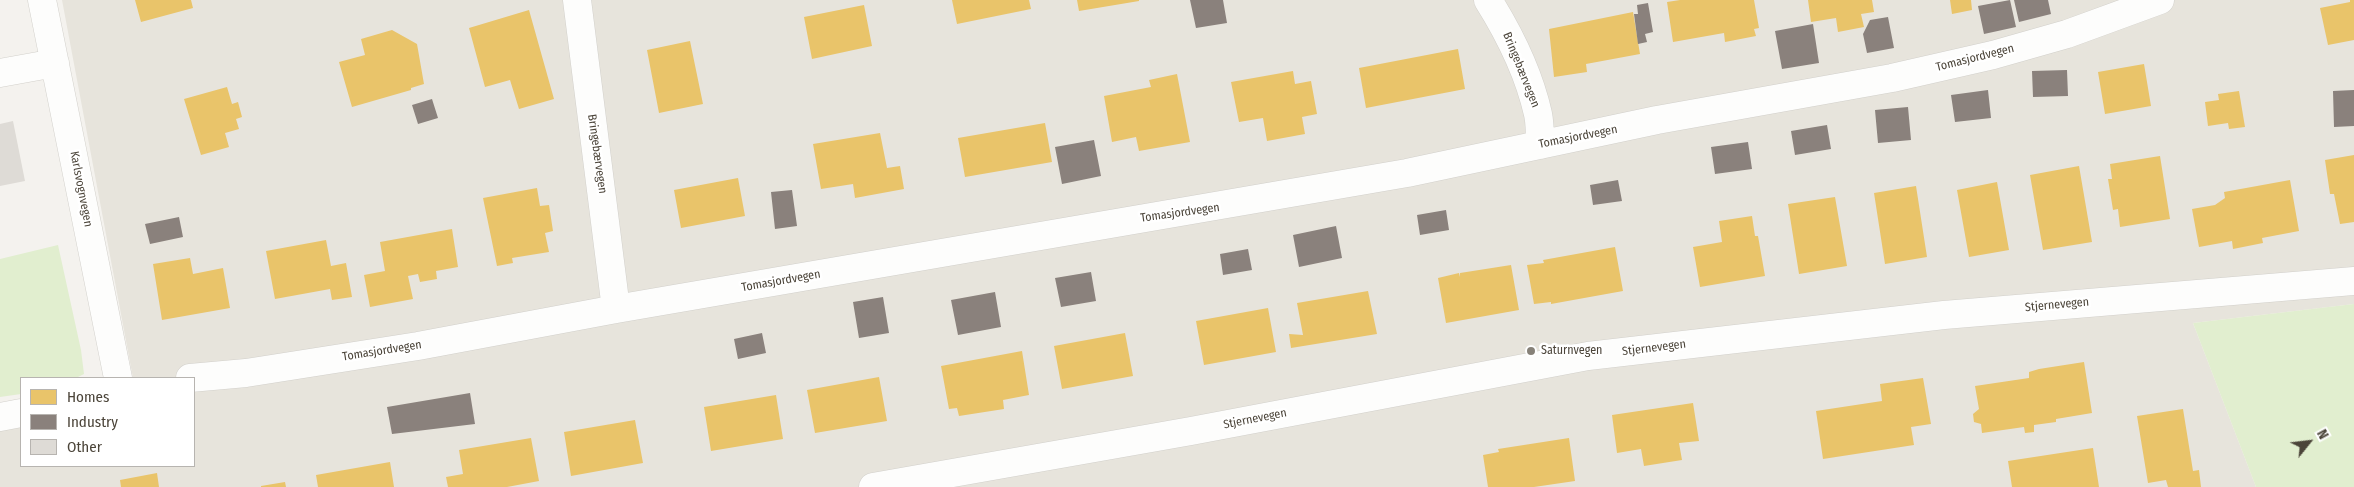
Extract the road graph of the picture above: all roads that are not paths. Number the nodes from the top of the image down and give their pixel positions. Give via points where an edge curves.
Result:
1 (42, 0) edge
2 (577, 0) edge
3 (1488, 0) edge
4 (2160, 0) edge
5 (55, 63) junction
6 (0, 74) edge
7 (1540, 145) junction
8 (2354, 281) edge
9 (616, 309) junction
10 (118, 377) edge
11 (195, 378) edge
12 (20, 413) edge
13 (0, 417) edge
14 (908, 484) edge
15 (873, 487) edge

1 - 5 street, Karlsvognvegen
2 - 9 street, Bringebærvegen
3 - 7 street, Bringebærvegen via 1514,47 1530,90 1538,115
4 - 7 street, Tomasjordvegen via 2067,34 1993,55 1892,78 1772,98
5 - 6 street
5 - 10 street, Karlsvognvegen
7 - 9 street, Tomasjordvegen via 1302,192
8 - 14 street, Stjernevegen via 1944,315 1588,356
9 - 11 street, Tomasjordvegen via 418,346 246,373
12 - 13 street
14 - 15 street, Stjernevegen

